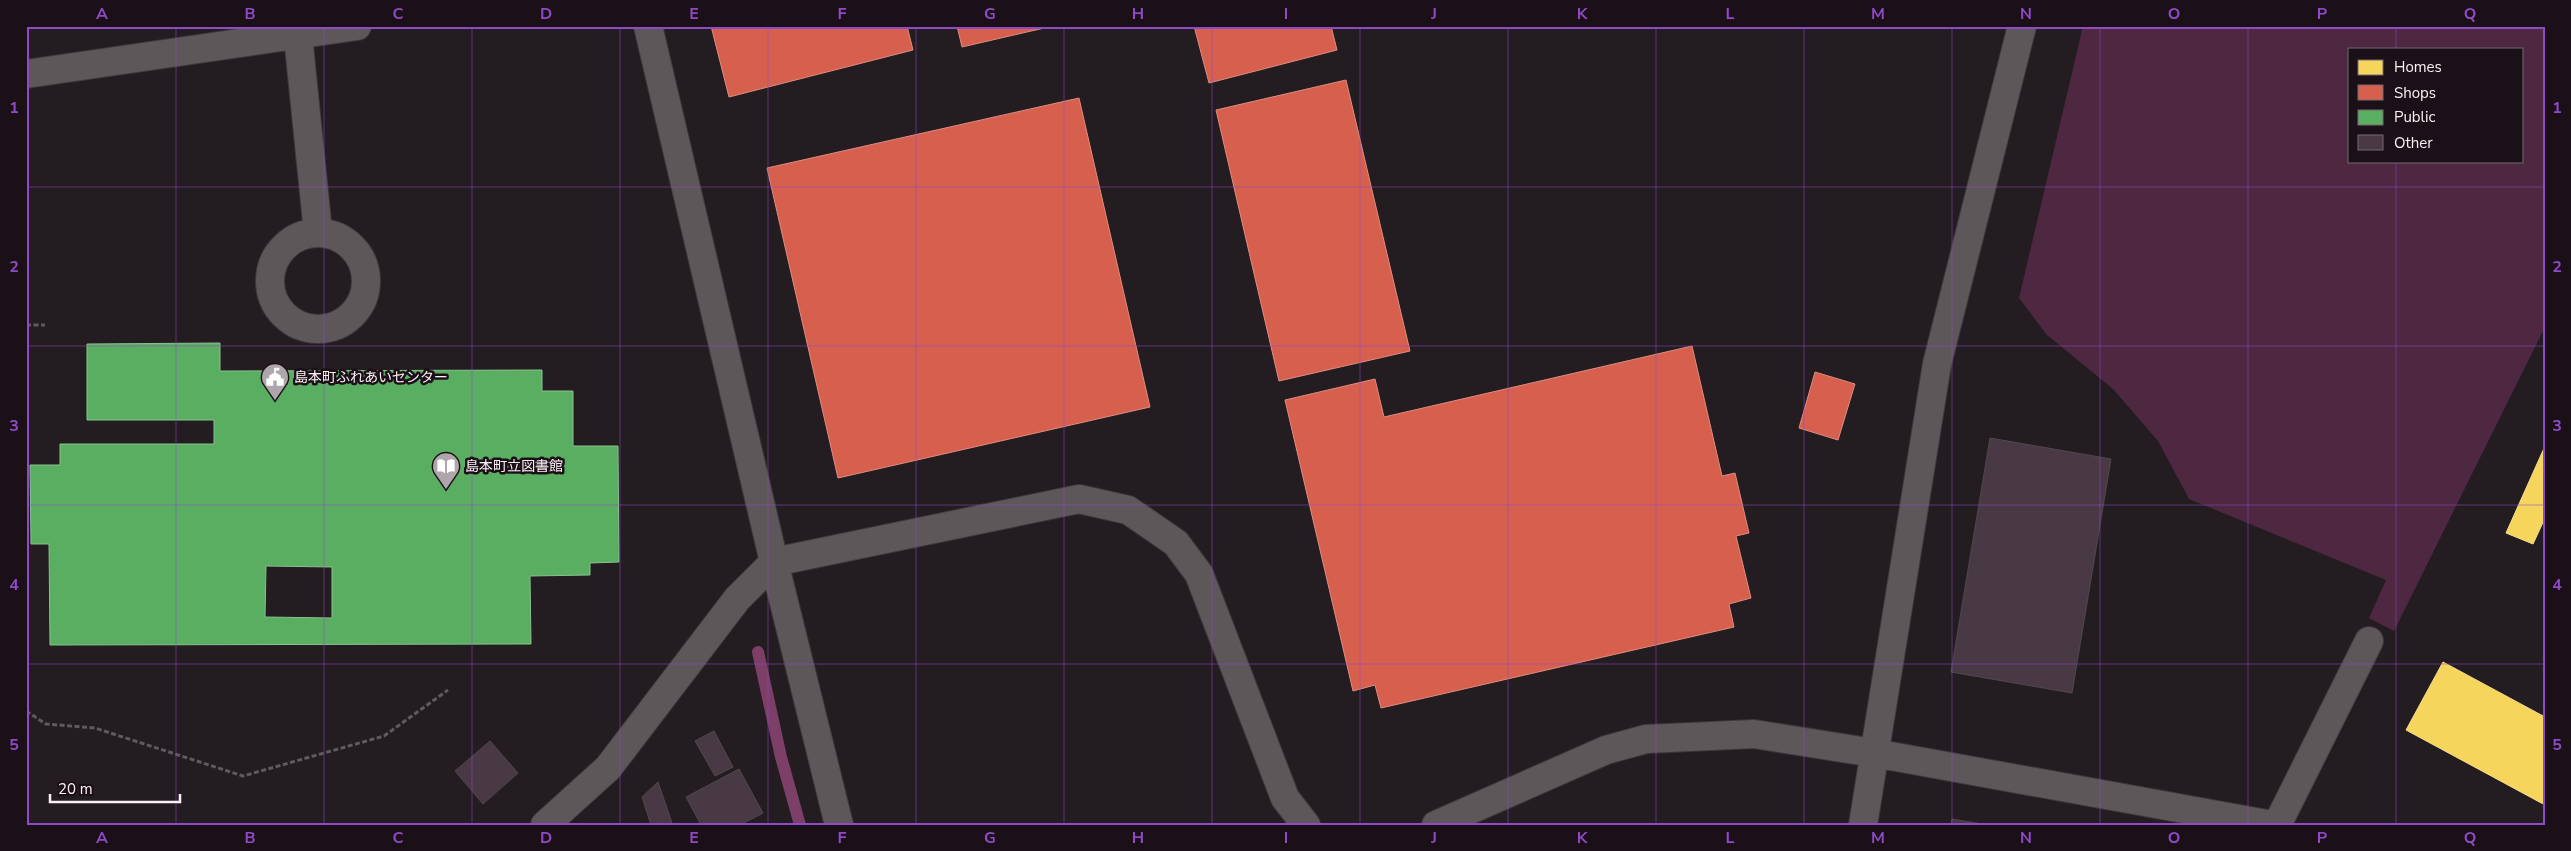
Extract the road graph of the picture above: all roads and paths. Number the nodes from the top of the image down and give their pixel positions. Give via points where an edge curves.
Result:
1 (357, 26) edge
2 (648, 26) edge
3 (2022, 26) edge
4 (298, 36) junction
5 (26, 74) edge
6 (318, 232) dead end
7 (26, 325) edge
8 (45, 325) dead end
9 (774, 562) junction
10 (2369, 641) dead end
11 (448, 690) dead end
12 (26, 711) edge
13 (1874, 753) junction
14 (2214, 819) edge
15 (545, 825) edge
16 (839, 825) edge
17 (1306, 825) edge
18 (1436, 825) edge
19 (1863, 825) edge
20 (2272, 825) edge
21 (2276, 825) edge

1 - 4 street
2 - 9 street
3 - 13 street via 1937,364
4 - 5 street
4 - 6 street
7 - 8 path
9 - 15 street via 737,599 608,768
9 - 16 street
9 - 17 street via 1079,499 1128,510 1176,543 1199,574 1285,798
10 - 21 street
11 - 12 path via 384,736 244,776 94,728 46,724
13 - 14 street
13 - 18 street via 1754,734 1646,738 1606,750
13 - 19 street
14 - 20 street

